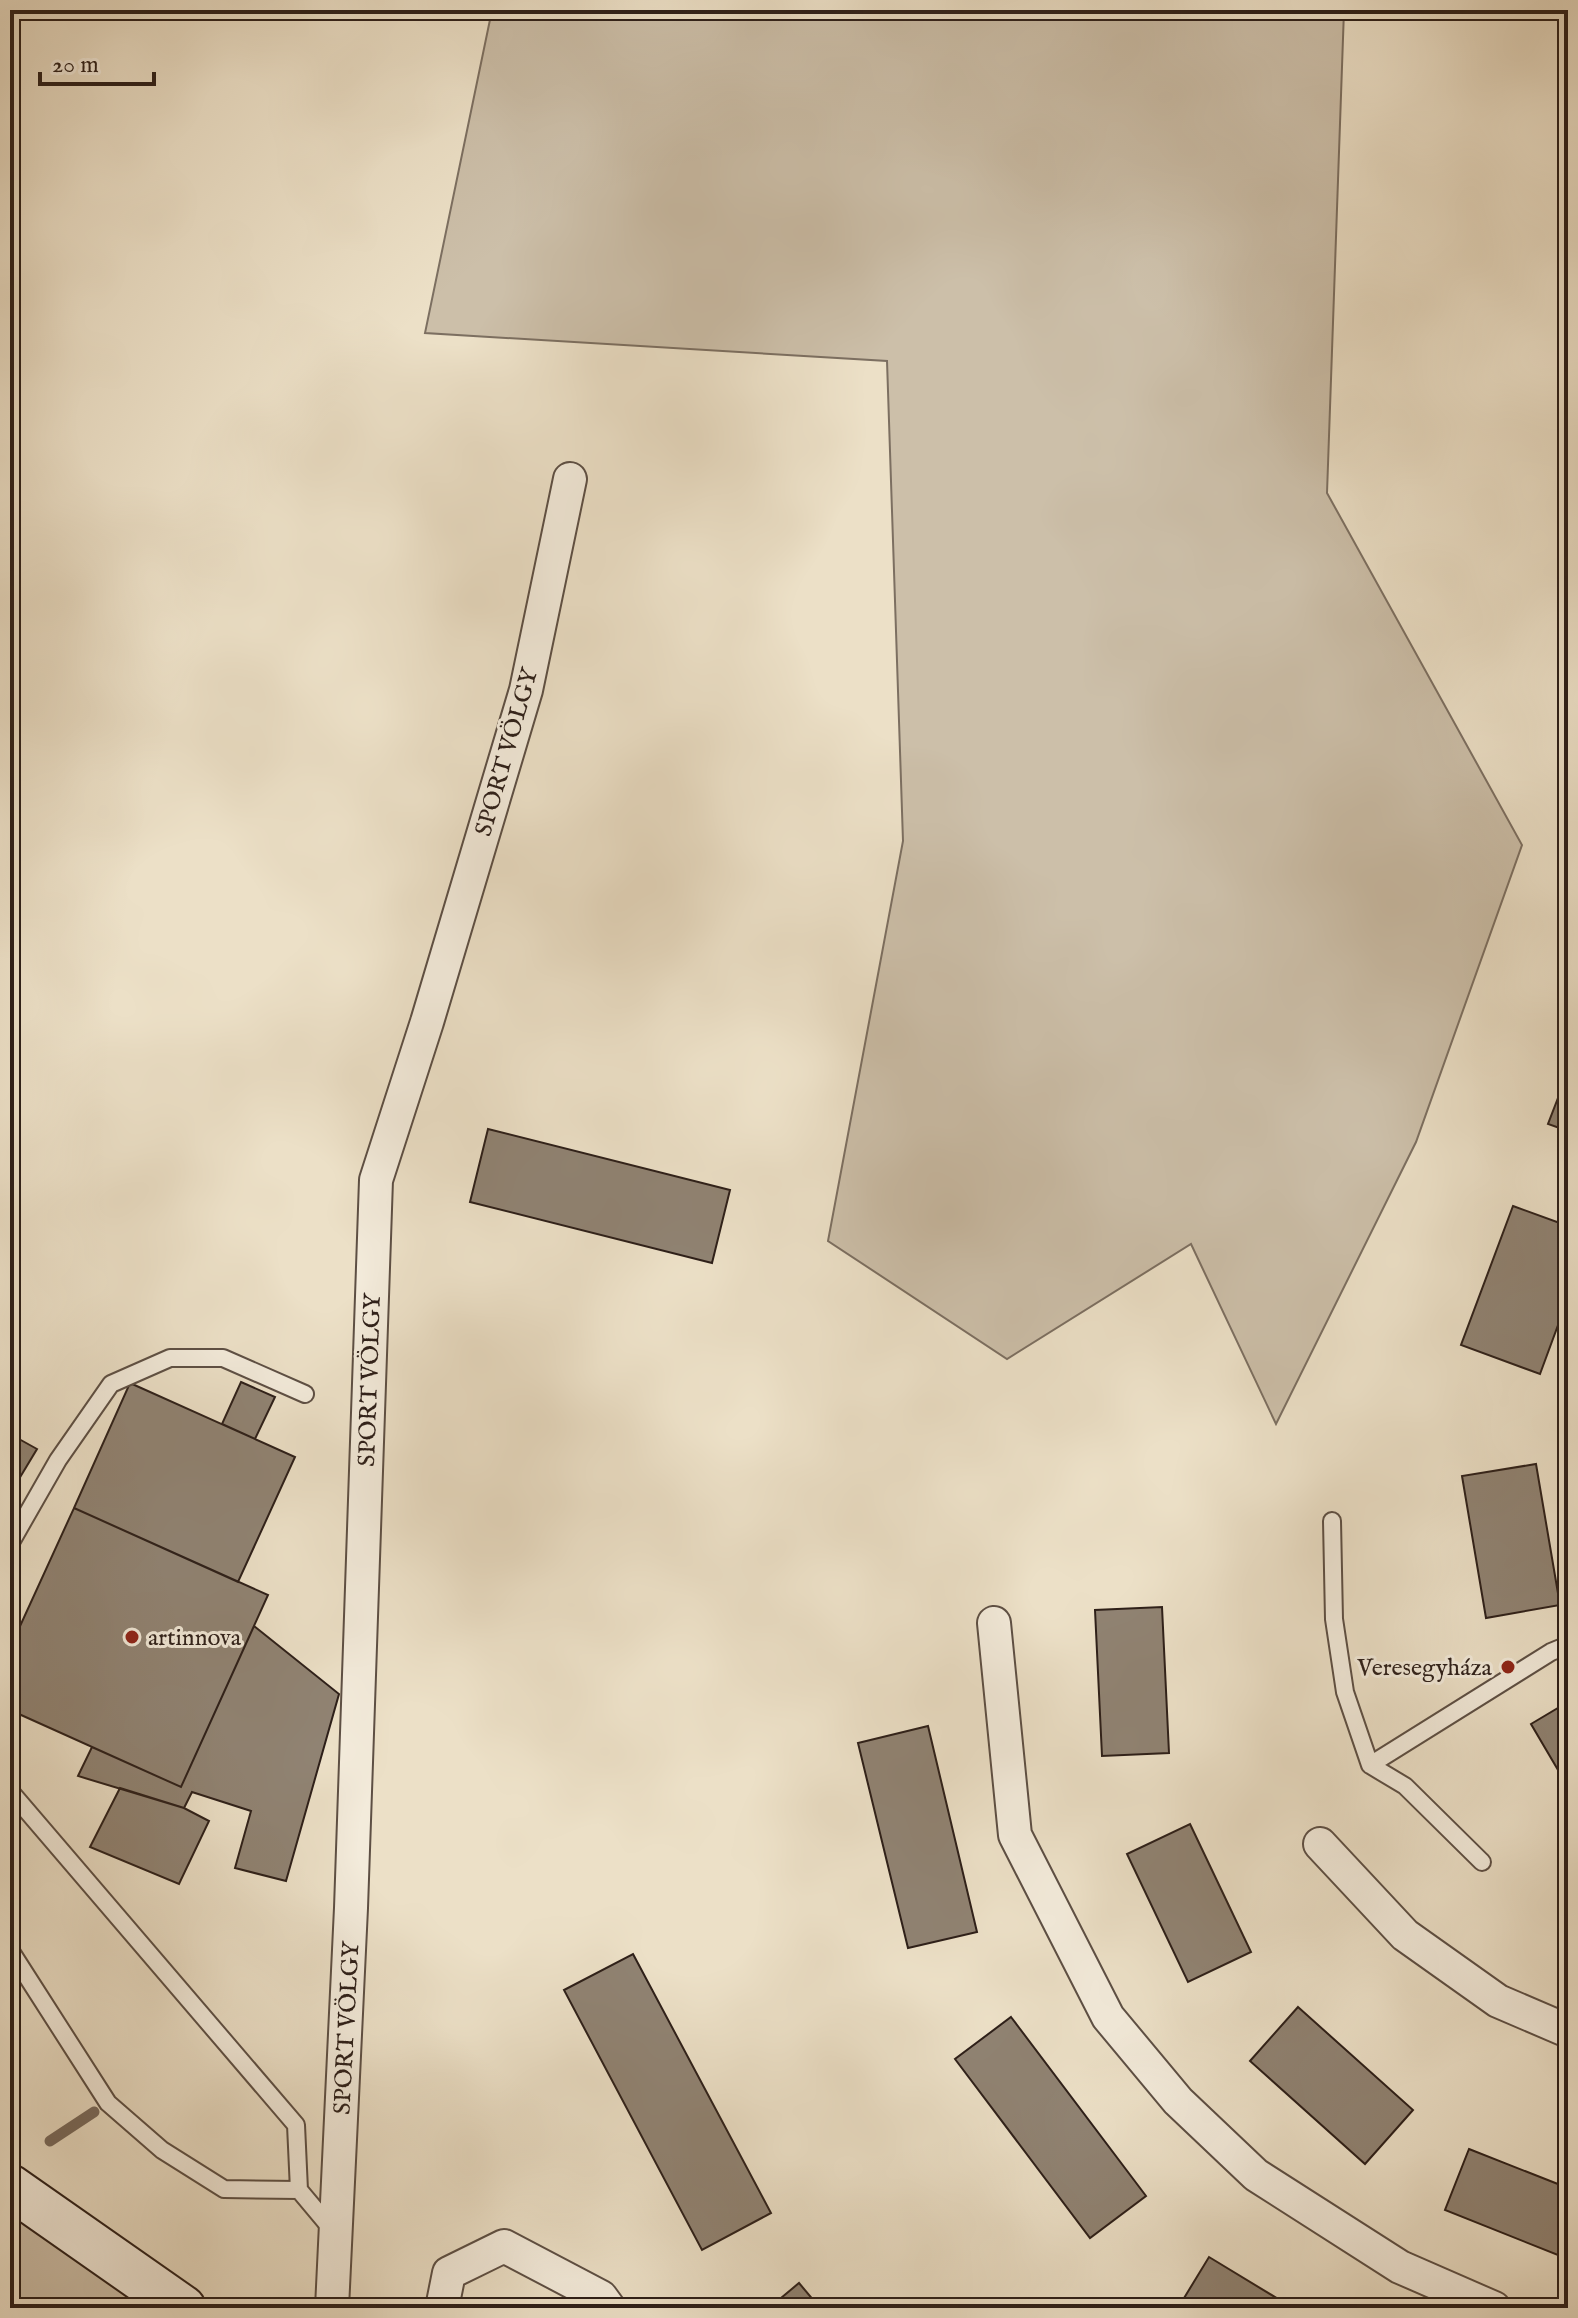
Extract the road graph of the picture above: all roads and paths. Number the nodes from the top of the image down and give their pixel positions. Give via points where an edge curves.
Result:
1 (570, 479) dead end
2 (305, 1394) dead end
3 (1332, 1521) dead end
4 (10, 1544) edge
5 (994, 1623) dead end
6 (1568, 1645) edge
7 (1370, 1765) junction
8 (10, 1791) edge
9 (1320, 1844) dead end
10 (1482, 1862) dead end
11 (10, 1950) edge
12 (1568, 2031) edge
13 (10, 2187) edge
14 (299, 2190) junction
15 (336, 2234) junction
16 (183, 2308) edge
17 (332, 2308) edge
18 (442, 2308) edge
19 (609, 2308) edge
20 (1494, 2308) edge

1 - 15 street, SPORT VÖLGY via 526,690 376,1180
2 - 4 lane via 223,1358 170,1358 111,1384 58,1460
3 - 7 lane via 1334,1619 1343,1677
5 - 20 street via 1015,1835 1108,2017 1178,2101 1256,2175 1400,2267
6 - 7 lane
7 - 10 lane via 1405,1786
8 - 14 lane via 296,2125
9 - 12 street via 1405,1935 1498,2001
11 - 14 lane via 108,2103 162,2150 224,2189
13 - 16 main road
14 - 15 lane
15 - 17 street, SPORT VÖLGY
18 - 19 street via 449,2273 504,2246 601,2297

